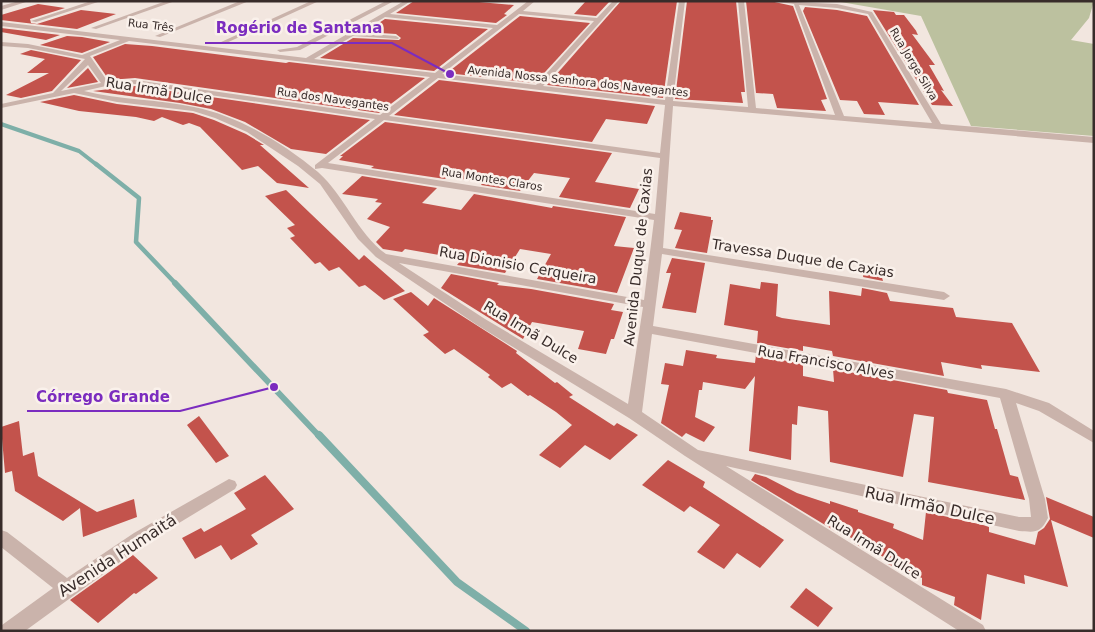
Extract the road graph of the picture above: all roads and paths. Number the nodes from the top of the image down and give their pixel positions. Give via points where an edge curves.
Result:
1 (26, 1) edge
2 (98, 1) edge
3 (172, 1) edge
4 (246, 1) edge
5 (316, 1) edge
6 (391, 1) edge
7 (408, 1) edge
8 (616, 1) edge
9 (682, 1) edge
10 (741, 1) edge
11 (774, 1) edge
12 (528, 2) edge
13 (798, 2) edge
14 (1, 8) edge
15 (518, 12) junction
16 (383, 15) junction
17 (1, 18) edge
18 (598, 20) junction
19 (34, 21) junction
20 (1, 24) edge
21 (500, 27) junction
22 (94, 28) junction
23 (353, 34) junction
24 (158, 36) junction
25 (396, 38) dead end
26 (128, 39) junction
27 (222, 43) junction
28 (1, 44) edge
29 (86, 59) junction
30 (309, 60) junction
31 (436, 76) junction
32 (106, 84) junction
33 (537, 88) junction
34 (72, 90) junction
35 (54, 94) junction
36 (669, 103) junction
37 (1, 106) edge
38 (752, 110) junction
39 (383, 117) junction
40 (841, 119) junction
41 (938, 126) junction
42 (1094, 140) edge
43 (664, 156) junction
44 (317, 168) junction
45 (659, 218) junction
46 (657, 250) junction
47 (380, 255) junction
48 (944, 296) dead end
49 (650, 305) junction
50 (647, 329) junction
51 (1006, 394) junction
52 (634, 414) junction
53 (1094, 438) edge
54 (690, 452) junction
55 (230, 485) dead end
56 (1, 538) edge
57 (67, 588) junction
58 (9, 631) edge
59 (976, 631) edge

1 - 14 street
2 - 19 street
3 - 22 street
4 - 24 street
5 - 27 street
6 - 27 street, Rua Três via 298,49 284,51
7 - 16 street
8 - 18 street
9 - 36 street, Avenida Duque de Caxias
10 - 38 street
11 - 13 street
12 - 15 street
13 - 40 street
13 - 41 street, Rua Jorge Silva via 870,13
15 - 18 street
15 - 21 street
16 - 21 street
16 - 23 street
17 - 19 street, Rua Três
18 - 33 street
19 - 22 street, Rua Três
20 - 26 street, Avenida Nossa Senhora dos Navegantes
21 - 31 street
22 - 24 street, Rua Três
23 - 25 street
23 - 30 street
24 - 27 street, Rua Três
26 - 29 street
26 - 30 street, Avenida Nossa Senhora dos Navegantes
28 - 29 street
29 - 32 street
29 - 35 street
30 - 31 street, Avenida Nossa Senhora dos Navegantes
31 - 33 street, Avenida Nossa Senhora dos Navegantes
31 - 39 street
32 - 34 street, Rua dos Navegantes
32 - 39 street, Rua dos Navegantes via 135,82
33 - 36 street, Avenida Nossa Senhora dos Navegantes
34 - 35 street, Rua dos Navegantes
34 - 44 street, Rua Irmã Dulce via 98,97 192,109 226,118
35 - 37 street, Rua dos Navegantes
36 - 38 street, Avenida Nossa Senhora dos Navegantes
36 - 43 street, Avenida Duque de Caxias
38 - 40 street, Avenida Nossa Senhora dos Navegantes
39 - 43 street, Rua dos Navegantes
39 - 44 street
40 - 41 street, Avenida Nossa Senhora dos Navegantes
41 - 42 street, Avenida Nossa Senhora dos Navegantes
43 - 45 street, Avenida Duque de Caxias
44 - 45 street, Rua Montes Claros
44 - 47 street, Rua Irmã Dulce via 356,229
45 - 46 street, Avenida Duque de Caxias
46 - 48 street, Travessa Duque de Caxias
46 - 49 street, Avenida Duque de Caxias
47 - 49 street, Rua Dionisio Cerqueira
47 - 52 street, Rua Irmã Dulce via 481,322
49 - 50 street, Avenida Duque de Caxias
50 - 51 street, Rua Francisco Alves
50 - 52 street, Avenida Duque de Caxias
51 - 53 street, Rua Francisco Alves via 1044,407
51 - 54 street, Rua Irmão Dulce via 1037,499 1040,518 1036,525 1019,524
52 - 54 street, Rua Irmã Dulce
54 - 59 street, Rua Irmã Dulce
55 - 57 street, Avenida Humaitá via 140,538
56 - 57 street
57 - 58 street, Avenida Humaitá

